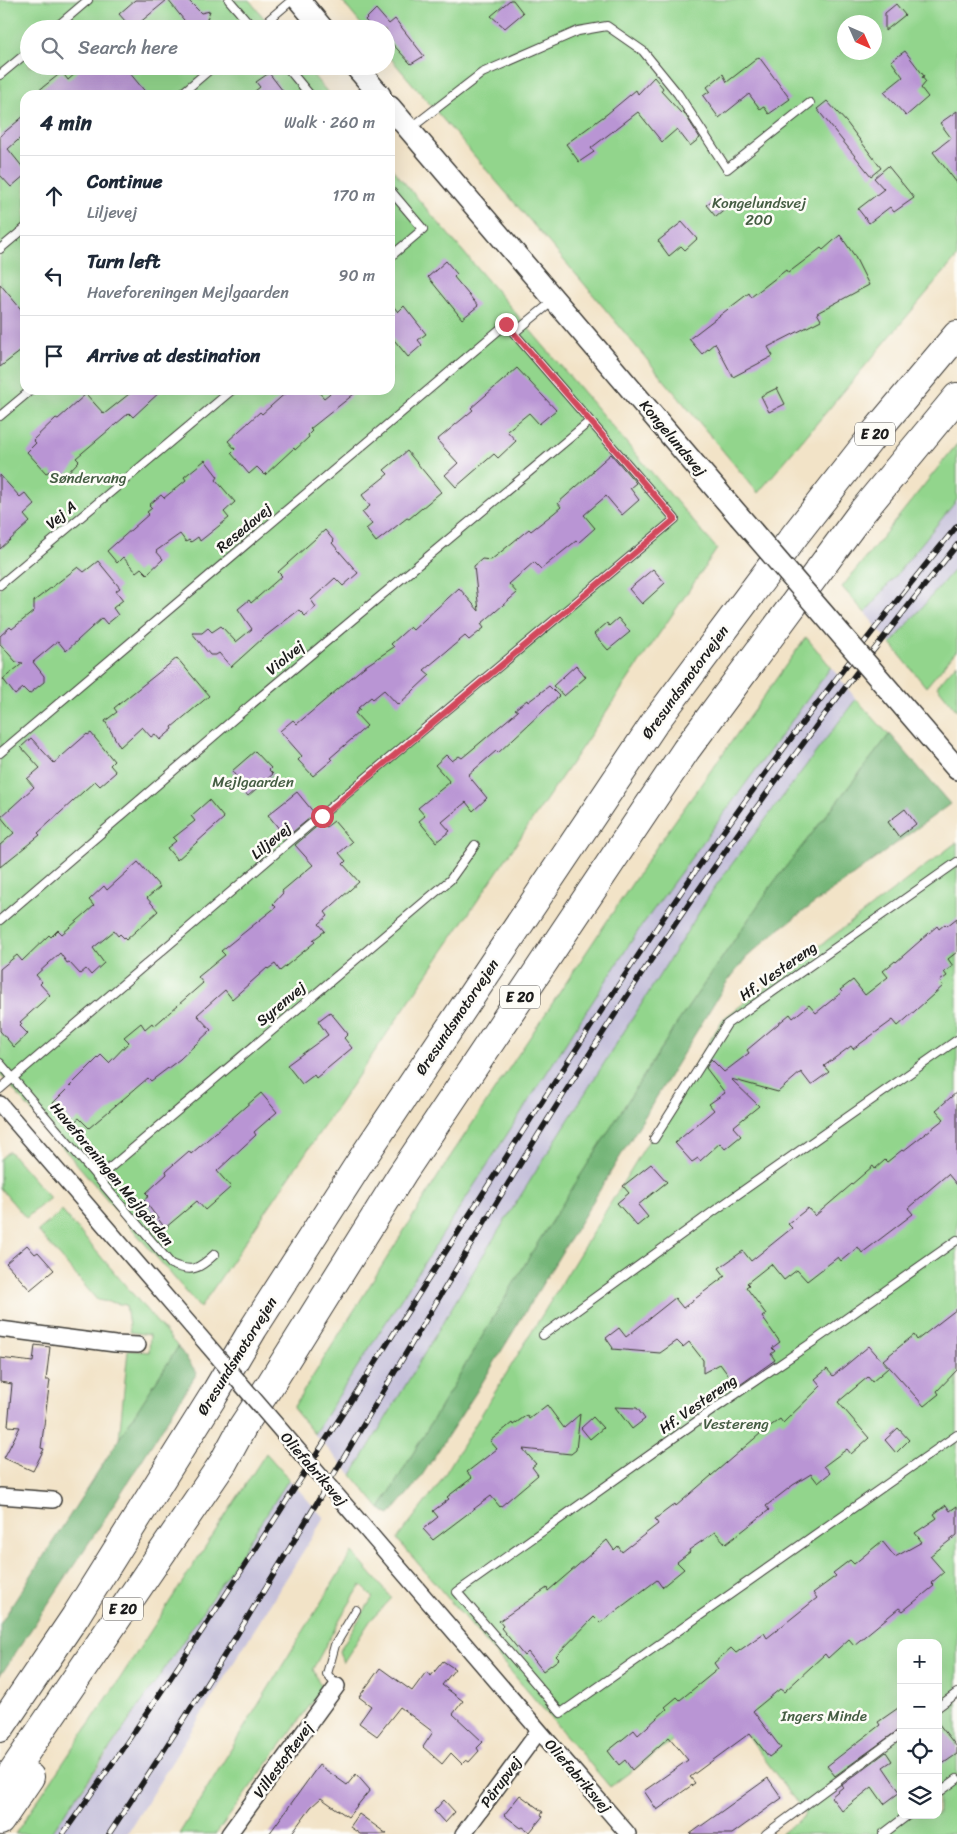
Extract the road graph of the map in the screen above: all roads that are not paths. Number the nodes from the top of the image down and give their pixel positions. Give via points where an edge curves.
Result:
1 (88, 0) edge
2 (230, 0) edge
3 (292, 0) edge
4 (299, 0) edge
5 (65, 20) edge
6 (248, 20) edge
7 (267, 20) edge
8 (316, 20) edge
9 (20, 58) edge
10 (0, 75) edge
11 (203, 75) edge
12 (293, 75) edge
13 (363, 75) edge
14 (186, 90) edge
15 (306, 90) edge
16 (376, 90) edge
17 (810, 103) dead end
18 (395, 113) edge
19 (410, 130) junction
20 (395, 196) edge
21 (20, 232) edge
22 (0, 249) edge
23 (395, 253) edge
24 (555, 299) junction
25 (514, 333) junction
26 (957, 335) edge
27 (25, 395) edge
28 (226, 395) edge
29 (957, 397) edge
30 (0, 416) edge
31 (590, 421) junction
32 (0, 585) edge
33 (0, 754) edge
34 (957, 769) edge
35 (475, 845) dead end
36 (957, 862) edge
37 (0, 920) edge
38 (957, 1040) edge
39 (0, 1063) edge
40 (12, 1078) junction
41 (0, 1089) edge
42 (0, 1104) edge
43 (654, 1139) dead end
44 (98, 1178) junction
45 (957, 1240) edge
46 (215, 1254) dead end
47 (0, 1329) edge
48 (253, 1329) junction
49 (543, 1335) dead end
50 (138, 1345) dead end
51 (957, 1435) edge
52 (223, 1463) junction
53 (0, 1496) edge
54 (52, 1500) dead end
55 (356, 1610) dead end
56 (337, 1686) joint
57 (957, 1693) edge
58 (0, 1698) edge
59 (942, 1704) edge
60 (0, 1728) edge
61 (539, 1731) junction
62 (897, 1737) edge
63 (957, 1778) edge
64 (942, 1789) edge
65 (0, 1790) edge
66 (903, 1819) edge
67 (0, 1821) edge
68 (229, 1834) edge
69 (463, 1834) edge
70 (628, 1834) edge
71 (766, 1834) edge
72 (883, 1834) edge

1 - 5 lane
2 - 6 lane
3 - 7 lane
4 - 8 street
9 - 10 lane
11 - 14 lane
12 - 15 lane
13 - 16 street
17 - 19 lane via 727,169 678,94 643,51 607,26 578,31 482,73
18 - 19 street, Kongelundsvej
19 - 24 street, Kongelundsvej
20 - 23 lane via 423,229
21 - 22 lane
24 - 25 lane
24 - 34 street, Kongelundsvej, bridge
25 - 31 lane
25 - 33 lane, Resedavej via 506,324
26 - 48 highway, Øresundsmotorvejen / E 20 via 795,535 655,722 366,1153
27 - 30 lane
28 - 32 lane, Vej A
29 - 52 highway, E 20 via 856,519 686,750 402,1174
31 - 37 lane, Violvej
31 - 40 lane, Liljevej via 675,519
35 - 44 lane, Syrenvej via 450,880
36 - 43 lane, Hf. Vestereng via 727,1024
38 - 49 lane
39 - 40 lane, Haveforeningen Mejlgården
40 - 41 lane, Liljevej
40 - 44 lane, Haveforeningen Mejlgården
42 - 61 street, Oliefabriksvej, bridge
44 - 46 lane, Haveforeningen Mejlgården via 171,1264 185,1270 203,1266
45 - 51 lane, Hf. Vestereng via 457,1592 561,1713
47 - 50 street
48 - 58 highway via 208,1387
48 - 60 highway, Øresundsmotorvejen / E 20 via 75,1617
52 - 65 highway, E 20
52 - 67 highway via 170,1563
53 - 54 street
55 - 56 lane via 335,1646 327,1674
56 - 68 street, Villestoftevej
57 - 59 lane
61 - 69 street, Pårupvej
61 - 70 street, Oliefabriksvej
62 - 71 lane
63 - 64 lane
66 - 72 lane

